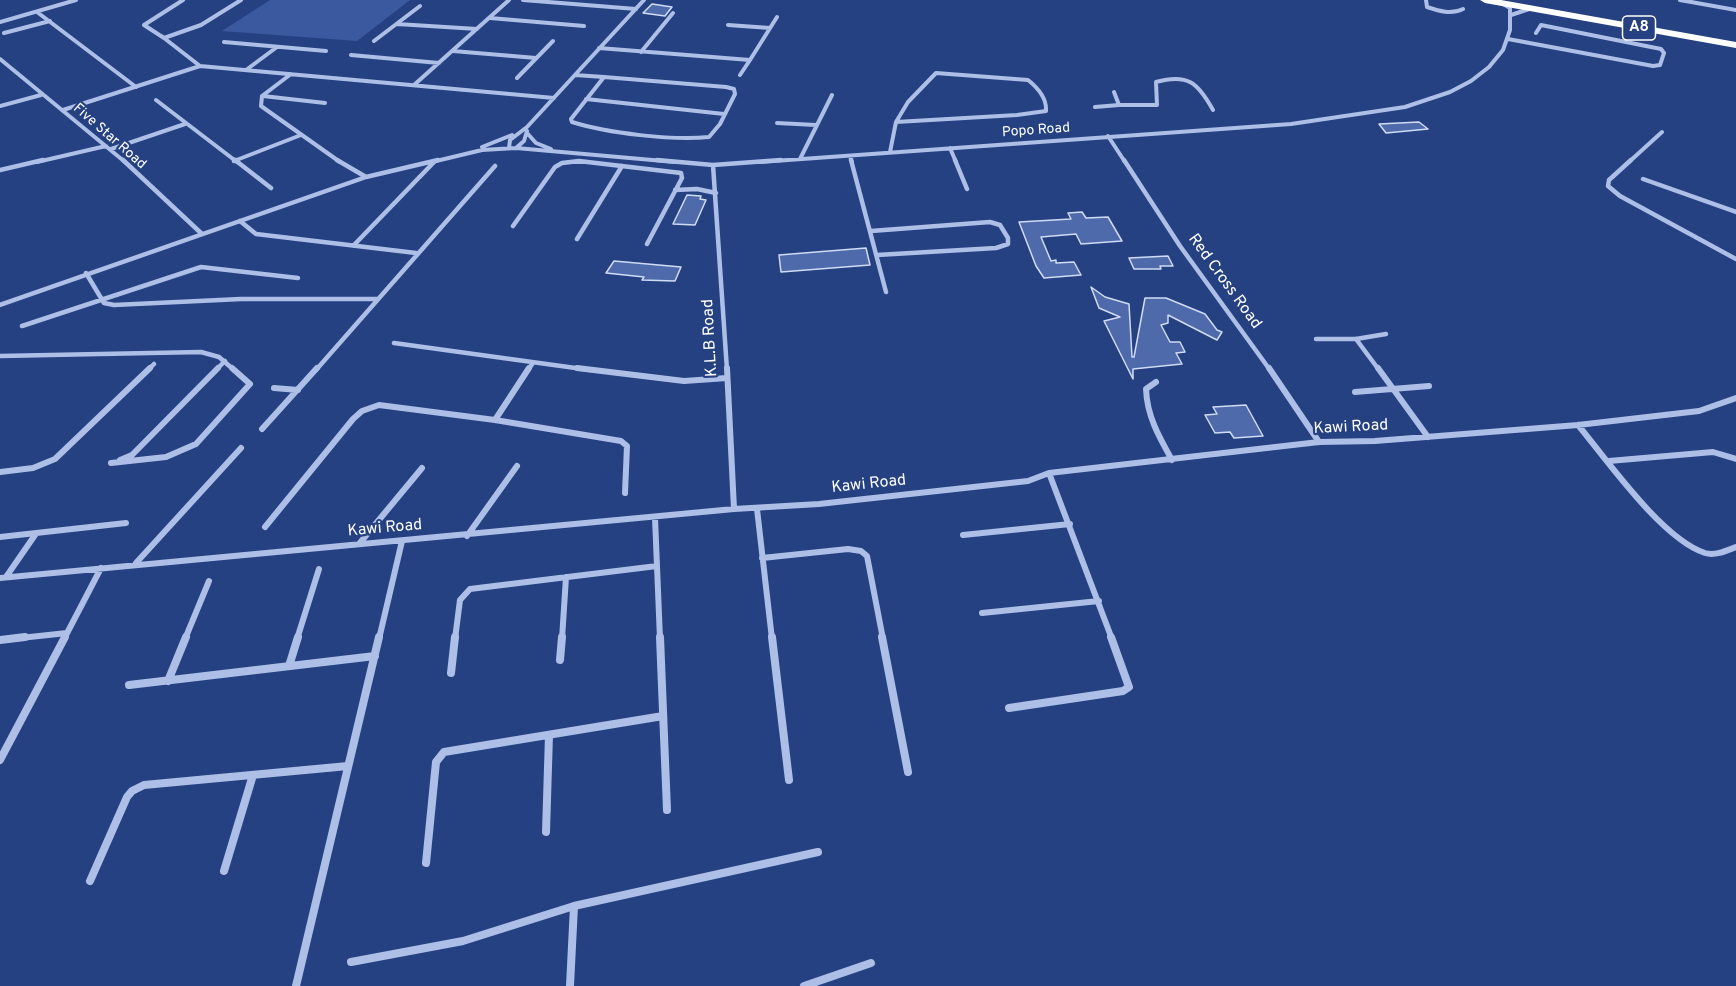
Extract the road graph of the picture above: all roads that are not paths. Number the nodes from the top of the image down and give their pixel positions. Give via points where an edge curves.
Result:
1 (76, 0) edge
2 (183, 0) edge
3 (241, 0) edge
4 (509, 0) edge
5 (523, 0) edge
6 (644, 0) edge
7 (1426, 0) edge
8 (1485, 0) edge
9 (1501, 0) edge
10 (1517, 0) edge
11 (1680, 0) edge
12 (570, 2) edge
13 (1541, 5) edge
14 (420, 6) dead end
15 (636, 9) junction
16 (1464, 9) dead end
17 (1736, 9) edge
18 (37, 12) junction
19 (673, 13) dead end
20 (1511, 15) junction
21 (777, 17) dead end
22 (490, 18) junction
23 (50, 21) junction
24 (0, 22) edge
25 (397, 24) junction
26 (728, 25) dead end
27 (584, 26) dead end
28 (770, 28) junction
29 (477, 29) junction
30 (4, 33) dead end
31 (1536, 33) dead end
32 (164, 38) junction
33 (1508, 39) junction
34 (1735, 40) edge
35 (374, 41) dead end
36 (553, 41) dead end
37 (224, 42) dead end
38 (278, 47) junction
39 (599, 48) junction
40 (326, 51) dead end
41 (453, 51) junction
42 (641, 52) junction
43 (351, 55) dead end
44 (0, 58) edge
45 (536, 58) junction
46 (750, 60) junction
47 (439, 63) junction
48 (200, 66) junction
49 (246, 70) junction
50 (291, 74) junction
51 (575, 75) junction
52 (740, 75) dead end
53 (603, 77) junction
54 (517, 78) dead end
55 (414, 85) junction
56 (136, 87) junction
57 (1114, 92) dead end
58 (41, 94) junction
59 (832, 94) dead end
60 (262, 96) junction
61 (554, 98) junction
62 (586, 99) junction
63 (156, 100) dead end
64 (325, 103) dead end
65 (1119, 105) junction
66 (0, 106) edge
67 (1095, 107) dead end
68 (63, 110) junction
69 (1213, 110) dead end
70 (724, 114) junction
71 (894, 122) junction
72 (777, 123) dead end
73 (185, 124) junction
74 (816, 125) junction
75 (527, 127) junction
76 (1662, 132) dead end
77 (518, 133) junction
78 (527, 133) junction
79 (301, 135) junction
80 (1108, 136) junction
81 (109, 148) junction
82 (509, 148) junction
83 (516, 148) junction
84 (950, 148) junction
85 (471, 152) junction
86 (890, 152) junction
87 (561, 153) junction
88 (850, 156) junction
89 (800, 159) junction
90 (436, 160) junction
91 (234, 161) junction
92 (714, 165) junction
93 (495, 166) dead end
94 (622, 166) junction
95 (0, 170) edge
96 (366, 177) junction
97 (1643, 179) dead end
98 (271, 188) dead end
99 (967, 189) dead end
100 (675, 190) junction
101 (716, 193) junction
102 (1736, 212) edge
103 (240, 221) junction
104 (513, 226) dead end
105 (871, 231) junction
106 (202, 234) junction
107 (577, 239) dead end
108 (647, 244) dead end
109 (354, 245) junction
110 (416, 253) junction
111 (877, 255) junction
112 (1736, 259) edge
113 (86, 273) junction
114 (298, 278) dead end
115 (886, 292) dead end
116 (100, 298) junction
117 (378, 299) junction
118 (1, 304) edge
119 (22, 326) dead end
120 (1386, 334) dead end
121 (1316, 339) dead end
122 (1356, 339) junction
123 (394, 343) dead end
124 (0, 356) edge
125 (225, 361) junction
126 (533, 363) junction
127 (154, 364) dead end
128 (727, 378) junction
129 (1156, 382) dead end
130 (1429, 386) dead end
131 (274, 388) dead end
132 (1393, 389) junction
133 (298, 390) junction
134 (1355, 392) dead end
135 (1736, 398) edge
136 (495, 420) junction
137 (1578, 425) junction
138 (262, 429) dead end
139 (1428, 437) junction
140 (1319, 442) junction
141 (241, 448) dead end
142 (1736, 459) edge
143 (1172, 460) junction
144 (1609, 461) junction
145 (517, 466) dead end
146 (422, 468) dead end
147 (0, 472) edge
148 (1049, 473) junction
149 (625, 493) dead end
150 (734, 509) junction
151 (757, 509) junction
152 (655, 518) junction
153 (126, 523) dead end
154 (1070, 524) junction
155 (265, 527) dead end
156 (35, 535) junction
157 (963, 535) dead end
158 (466, 536) junction
159 (0, 537) edge
160 (402, 541) junction
161 (359, 544) junction
162 (1736, 547) edge
163 (762, 558) junction
164 (136, 564) junction
165 (657, 566) junction
166 (101, 568) junction
167 (319, 569) dead end
168 (3, 577) edge
169 (566, 577) junction
170 (209, 581) dead end
171 (1099, 601) junction
172 (982, 613) dead end
173 (67, 633) junction
174 (0, 640) edge
175 (375, 656) junction
176 (560, 660) dead end
177 (289, 666) junction
178 (451, 673) dead end
179 (168, 681) junction
180 (129, 685) dead end
181 (1009, 708) dead end
182 (663, 716) junction
183 (549, 735) junction
184 (4, 743) edge
185 (0, 759) edge
186 (348, 766) junction
187 (908, 772) dead end
188 (253, 775) junction
189 (789, 780) dead end
190 (667, 810) dead end
191 (546, 832) dead end
192 (818, 852) dead end
193 (426, 863) dead end
194 (224, 871) dead end
195 (90, 881) dead end
196 (574, 906) junction
197 (351, 962) dead end
198 (871, 963) dead end
199 (296, 986) edge
200 (570, 986) edge
201 (804, 986) edge

1 - 18 street
2 - 32 street via 144,25
3 - 32 street via 201,25
4 - 22 street
5 - 12 street
6 - 15 street
7 - 16 street via 1428,7 1457,13
8 - 13 highway, A8
8 - 20 street via 1508,7
9 - 34 highway
10 - 34 highway
11 - 17 street
12 - 15 street
13 - 20 street
13 - 34 highway, A8
14 - 25 street
15 - 39 street
18 - 23 street
18 - 24 street
19 - 42 street
20 - 33 street, Popo Road
21 - 28 street
22 - 27 street
22 - 29 street
23 - 30 street
23 - 56 street
25 - 29 street
25 - 35 street
26 - 28 street
28 - 46 street
29 - 41 street
31 - 33 street via 1543,26 1625,41 1664,53 1660,65 1653,66
32 - 48 street
33 - 80 street, Popo Road via 1484,72 1448,93 1401,108 1290,123
36 - 45 street
37 - 38 street
38 - 40 street
38 - 49 street
39 - 42 street
39 - 51 street
41 - 45 street
41 - 47 street
42 - 46 street
43 - 47 street
44 - 58 street, Five Star Road
45 - 54 street
46 - 52 street
47 - 55 street
48 - 49 street
48 - 56 street
49 - 50 street
50 - 55 street
50 - 60 street
51 - 53 street
51 - 61 street
53 - 62 street
53 - 70 street via 734,89
55 - 61 street
56 - 68 street
57 - 65 street
58 - 66 street
58 - 68 street, Five Star Road
59 - 74 street
60 - 64 street
60 - 79 street via 261,106
61 - 75 street
62 - 70 street
62 - 70 street via 572,122 634,133 710,137
63 - 73 street
65 - 67 street
65 - 69 street via 1157,105 1156,82 1182,79 1199,85
68 - 81 street, Five Star Road
71 - 71 street via 931,76 944,72 1028,80 1039,89 1047,107 1046,111 1017,115
71 - 86 street
72 - 74 street
73 - 81 street
73 - 91 street
74 - 89 street
75 - 77 street
75 - 78 street
76 - 112 street via 1609,180 1608,186
77 - 82 street via 510,140
77 - 85 street
78 - 83 street
78 - 87 street via 536,143
79 - 91 street
79 - 96 street
80 - 84 street, Popo Road
80 - 140 street, Red Cross Road via 1180,246
81 - 95 street
81 - 106 street, Five Star Road
82 - 83 street, Popo Road
82 - 85 street, Popo Road
83 - 87 street, Popo Road
84 - 86 street, Popo Road
84 - 99 street
85 - 90 street
86 - 88 street, Popo Road
87 - 92 street, Popo Road
88 - 89 street, Popo Road
88 - 105 street
89 - 92 street, Popo Road
90 - 96 street
90 - 109 street
91 - 98 street
92 - 101 street, K.L.B Road
93 - 110 street
94 - 100 street via 681,173
94 - 104 street via 571,161 555,167
94 - 107 street
96 - 103 street
97 - 102 street
100 - 101 street
100 - 108 street
101 - 128 street, K.L.B Road
103 - 106 street
103 - 109 street via 256,234
105 - 111 street
105 - 111 street via 990,222 999,225 1008,241 996,248
106 - 113 street
109 - 110 street
110 - 117 street
111 - 115 street
113 - 116 street
113 - 118 street
114 - 116 street via 201,267
116 - 117 street via 104,303 128,305
116 - 119 street
117 - 133 street
120 - 122 street
121 - 122 street
122 - 132 street
123 - 126 street
124 - 125 street via 196,351
125 - 125 street via 250,384 196,444 177,456 111,463 132,455
126 - 128 street via 684,381
126 - 136 street
127 - 147 street via 55,459 33,468
128 - 150 street, K.L.B Road
129 - 143 street via 1146,389 1146,408
130 - 132 street
131 - 133 street
132 - 134 street
132 - 139 street
133 - 138 street
135 - 137 street, Kawi Road via 1699,411
136 - 149 street via 621,441 627,446
136 - 155 street via 379,405 362,411
137 - 139 street, Kawi Road
137 - 144 street
139 - 140 street, Kawi Road
140 - 143 street, Kawi Road
141 - 164 street
142 - 144 street via 1713,452
143 - 148 street, Kawi Road
144 - 162 street via 1684,543 1706,554
145 - 158 street
146 - 161 street
148 - 151 street, Kawi Road via 1028,481
148 - 154 street
150 - 151 street, Kawi Road
150 - 152 street, Kawi Road
151 - 163 street
152 - 158 street, Kawi Road
152 - 165 street
153 - 156 street
154 - 157 street
154 - 171 street
156 - 159 street
156 - 168 street
158 - 160 street, Kawi Road
160 - 161 street, Kawi Road
160 - 175 street
161 - 164 street, Kawi Road
163 - 187 street via 848,549 867,556
163 - 189 street
164 - 166 street, Kawi Road
165 - 169 street
165 - 182 street
166 - 168 street, Kawi Road
166 - 173 street
167 - 177 street
169 - 176 street
169 - 178 street via 470,589 464,593
170 - 179 street
171 - 172 street
171 - 181 street via 1129,687 1124,691
173 - 174 street
173 - 184 street
175 - 177 street
175 - 186 street
177 - 179 street
179 - 180 street
182 - 183 street
182 - 190 street
183 - 191 street
183 - 193 street via 458,748 440,755 436,762
184 - 185 street
186 - 188 street
186 - 199 street
188 - 194 street
188 - 195 street via 144,785 132,791
192 - 196 street
196 - 197 street via 463,941
196 - 200 street
198 - 201 street

